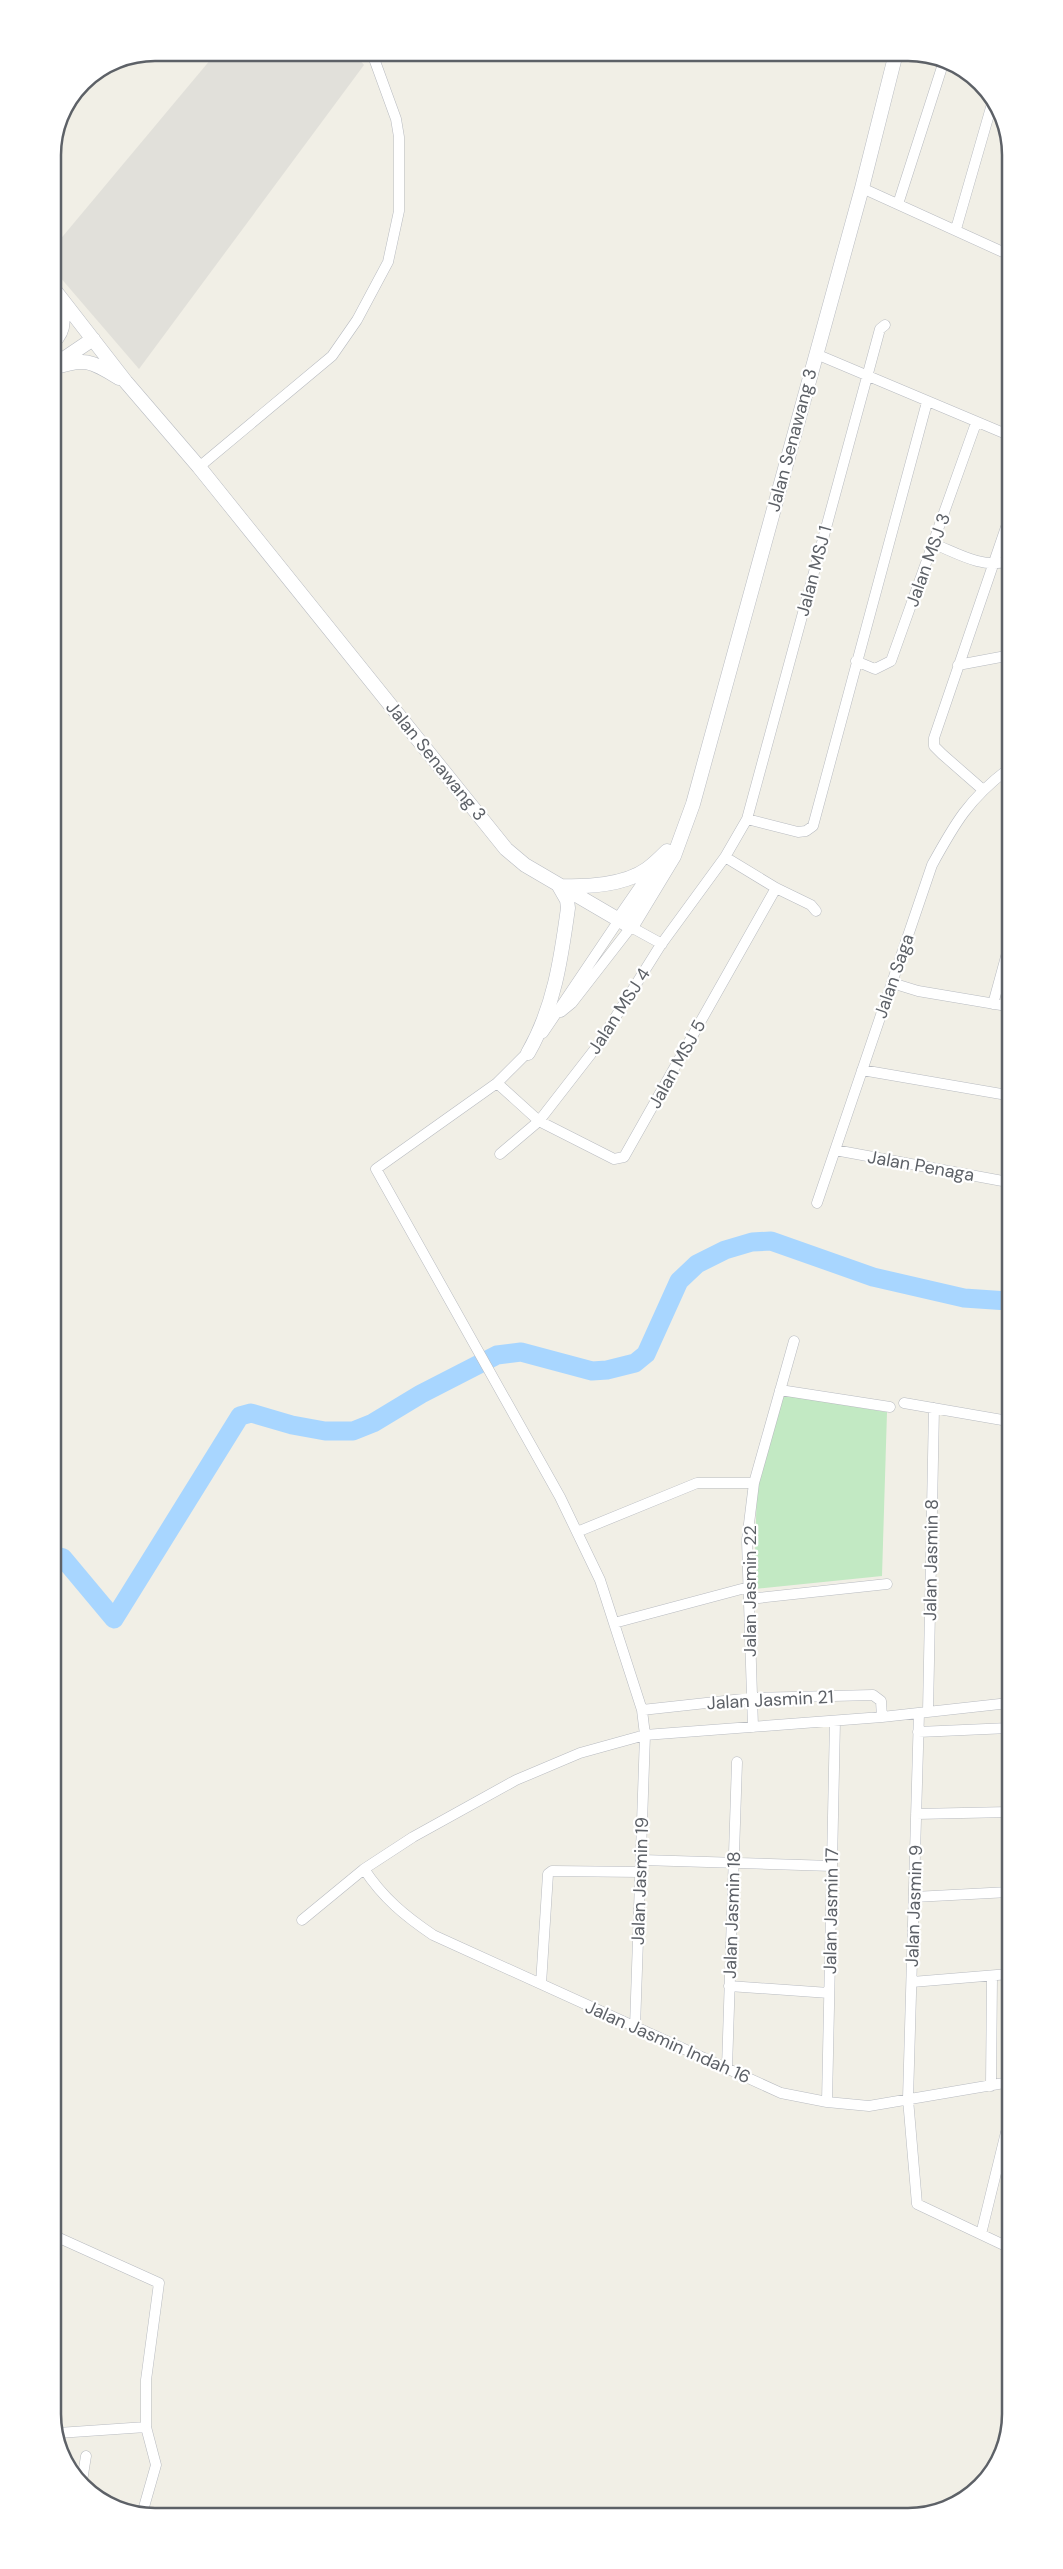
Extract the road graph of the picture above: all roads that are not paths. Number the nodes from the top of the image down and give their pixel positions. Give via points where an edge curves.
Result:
1 (375, 61) edge
2 (894, 61) edge
3 (942, 67) edge
4 (990, 111) edge
5 (862, 188) junction
6 (898, 204) junction
7 (956, 229) junction
8 (1002, 252) edge
9 (61, 298) edge
10 (61, 310) edge
11 (82, 324) junction
12 (884, 325) dead end
13 (61, 330) edge
14 (93, 339) junction
15 (61, 340) edge
16 (816, 354) junction
17 (61, 361) edge
18 (61, 365) edge
19 (868, 375) junction
20 (126, 382) junction
21 (927, 402) junction
22 (976, 423) junction
23 (1002, 433) edge
24 (200, 467) junction
25 (1002, 540) edge
26 (934, 544) junction
27 (1002, 563) edge
28 (994, 565) junction
29 (1002, 657) edge
30 (856, 661) junction
31 (958, 665) junction
32 (1002, 774) edge
33 (982, 789) junction
34 (747, 819) junction
35 (685, 826) junction
36 (667, 851) junction
37 (725, 857) junction
38 (558, 886) junction
39 (776, 888) junction
40 (816, 910) dead end
41 (625, 923) junction
42 (662, 944) junction
43 (1002, 971) edge
44 (892, 983) junction
45 (993, 1004) junction
46 (1002, 1005) edge
47 (528, 1053) junction
48 (862, 1070) junction
49 (497, 1083) junction
50 (1002, 1094) edge
51 (539, 1121) junction
52 (835, 1150) junction
53 (500, 1154) dead end
54 (1002, 1181) edge
55 (817, 1203) dead end
56 (794, 1341) dead end
57 (780, 1390) junction
58 (904, 1403) dead end
59 (890, 1407) dead end
60 (934, 1408) junction
61 (1002, 1420) edge
62 (754, 1483) junction
63 (577, 1532) junction
64 (887, 1584) dead end
65 (749, 1587) junction
66 (749, 1598) junction
67 (614, 1623) junction
68 (752, 1698) junction
69 (1002, 1704) edge
70 (642, 1710) junction
71 (923, 1712) junction
72 (882, 1717) junction
73 (835, 1720) junction
74 (753, 1727) junction
75 (1002, 1728) edge
76 (918, 1732) junction
77 (645, 1735) junction
78 (737, 1762) dead end
79 (1002, 1812) edge
80 (916, 1814) junction
81 (642, 1860) junction
82 (733, 1863) junction
83 (832, 1866) junction
84 (364, 1869) junction
85 (641, 1872) junction
86 (1002, 1892) edge
87 (914, 1897) junction
88 (302, 1920) dead end
89 (1002, 1975) edge
90 (992, 1976) junction
91 (912, 1982) junction
92 (541, 1984) junction
93 (729, 1986) junction
94 (829, 1993) junction
95 (635, 2027) junction
96 (726, 2068) junction
97 (1002, 2084) edge
98 (991, 2086) junction
99 (908, 2099) junction
100 (826, 2102) junction
101 (1002, 2149) edge
102 (981, 2234) junction
103 (61, 2239) edge
104 (1002, 2244) edge
105 (146, 2427) junction
106 (63, 2433) edge
107 (86, 2456) dead end
108 (83, 2473) edge
109 (144, 2507) edge

1 - 24 street via 396,118 399,138 399,211 388,262 357,320 332,356
2 - 5 street, Jalan Senawang 3
3 - 6 street
4 - 7 street
5 - 6 street
5 - 16 street, Jalan Senawang 3
6 - 7 street
7 - 8 street
9 - 11 street
10 - 13 street
11 - 14 street
11 - 15 street
12 - 19 street, Jalan MSJ 1
14 - 17 street
14 - 20 street
16 - 19 street
16 - 35 street, Jalan Senawang 3 via 714,732
18 - 20 street via 85,361
19 - 21 street
19 - 34 street, Jalan MSJ 1
20 - 24 street, Jalan Senawang 3
21 - 22 street
21 - 30 street
22 - 23 street
22 - 26 street, Jalan MSJ 3
24 - 38 street, Jalan Senawang 3 via 506,849
25 - 28 street
26 - 28 street
26 - 30 street, Jalan MSJ 3 via 891,661 875,669
27 - 28 street
28 - 31 street
29 - 31 street
30 - 34 street via 813,826 798,832
31 - 33 street via 934,746
32 - 33 street, Jalan Saga
33 - 44 street, Jalan Saga via 954,824 932,865
34 - 37 street, Jalan MSJ 1
35 - 36 street, Jalan Senawang 3
35 - 41 street, Jalan Senawang 3 via 674,856
36 - 38 street via 646,870 628,877 588,887
36 - 41 street, Jalan Senawang 3
37 - 39 street
37 - 42 street, Jalan MSJ 4
38 - 41 street, Jalan Senawang 3
38 - 47 street via 568,908 556,986 541,1031
39 - 40 street
39 - 51 street, Jalan MSJ 5 via 624,1157 614,1159
41 - 42 street
41 - 47 street
42 - 51 street, Jalan MSJ 4 via 598,1045
43 - 45 street
44 - 45 street via 918,991
44 - 48 street, Jalan Saga
45 - 46 street
47 - 49 street
48 - 50 street
48 - 52 street, Jalan Saga
49 - 51 street, Jalan MSJ 5
49 - 63 street, Jalan Jasmin 19 via 376,1169
51 - 53 street, Jalan MSJ 4
52 - 54 street, Jalan Penaga
52 - 55 street, Jalan Saga
56 - 57 street, Jalan Jasmin 22
57 - 59 street
57 - 62 street, Jalan Jasmin 22
58 - 60 street
60 - 61 street
60 - 71 street, Jalan Jasmin 8
62 - 63 street via 697,1483
62 - 65 street, Jalan Jasmin 22 via 747,1540
63 - 67 street, Jalan Jasmin 19 via 600,1580
64 - 66 street
65 - 66 street, Jalan Jasmin 22
65 - 67 street
66 - 68 street, Jalan Jasmin 22
67 - 70 street, Jalan Jasmin 19
68 - 70 street, Jalan Jasmin 21
68 - 72 street, Jalan Jasmin 21 via 873,1694 881,1701
68 - 74 street, Jalan Jasmin 22
69 - 71 street
70 - 77 street, Jalan Jasmin 19
71 - 72 street
71 - 76 street, Jalan Jasmin 9
72 - 73 street
73 - 74 street
73 - 83 street, Jalan Jasmin 17
74 - 77 street
75 - 76 street
76 - 80 street, Jalan Jasmin 9
77 - 81 street, Jalan Jasmin 19
77 - 84 street via 580,1753 516,1780 413,1837
78 - 82 street, Jalan Jasmin 18
79 - 80 street
80 - 87 street, Jalan Jasmin 9
81 - 82 street
81 - 85 street, Jalan Jasmin 19
82 - 83 street
82 - 93 street, Jalan Jasmin 18
83 - 94 street, Jalan Jasmin 17
84 - 88 street
84 - 92 street, Jalan Jasmin Indah 16 via 378,1891 433,1935
85 - 92 street via 552,1871 548,1874
85 - 95 street, Jalan Jasmin 19
86 - 87 street
87 - 91 street, Jalan Jasmin 9
89 - 90 street
90 - 91 street
90 - 98 street
91 - 99 street, Jalan Jasmin 9
92 - 95 street, Jalan Jasmin Indah 16
93 - 94 street
93 - 96 street, Jalan Jasmin 18
94 - 100 street, Jalan Jasmin 17
95 - 96 street, Jalan Jasmin Indah 16
96 - 100 street, Jalan Jasmin Indah 16 via 781,2093
97 - 98 street, Jalan Jasmin Indah 16
98 - 99 street, Jalan Jasmin Indah 16
99 - 100 street, Jalan Jasmin Indah 16 via 869,2106
99 - 102 street, Jalan Jasmin 9 via 918,2204
101 - 102 street
102 - 104 street
103 - 105 street via 159,2283 146,2380
105 - 106 street
105 - 109 street via 156,2465
107 - 108 street

